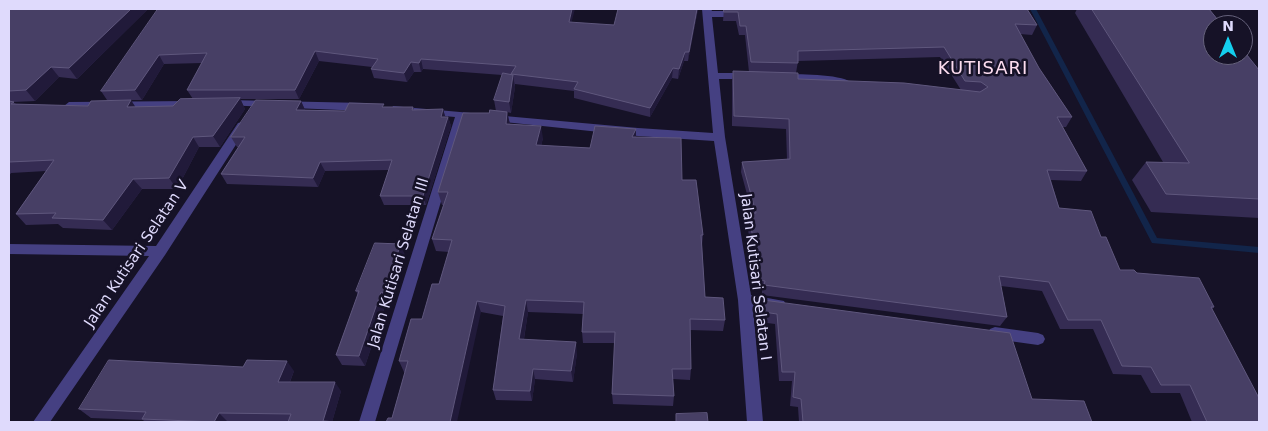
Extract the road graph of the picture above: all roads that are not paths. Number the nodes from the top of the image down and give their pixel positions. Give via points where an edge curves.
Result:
1 (707, 11) edge
2 (751, 14) edge
3 (713, 76) junction
4 (858, 83) edge
5 (218, 103) edge
6 (257, 103) junction
7 (200, 104) edge
8 (60, 106) edge
9 (462, 114) junction
10 (719, 137) junction
11 (9, 249) edge
12 (160, 251) junction
13 (745, 300) junction
14 (794, 307) edge
15 (979, 331) edge
16 (1038, 339) dead end
17 (41, 422) edge
18 (367, 422) edge
19 (755, 422) edge

1 - 2 street
1 - 3 street, Jalan Kutisari Selatan I
3 - 4 street via 815,78
3 - 10 street, Jalan Kutisari Selatan I
5 - 6 street
6 - 9 street
6 - 12 street, Jalan Kutisari Selatan V
7 - 8 street
9 - 10 street
9 - 18 street, Jalan Kutisari Selatan III
10 - 13 street, Jalan Kutisari Selatan I
11 - 12 street
12 - 17 street, Jalan Kutisari Selatan V
13 - 14 street
13 - 19 street, Jalan Kutisari Selatan I
15 - 16 street

